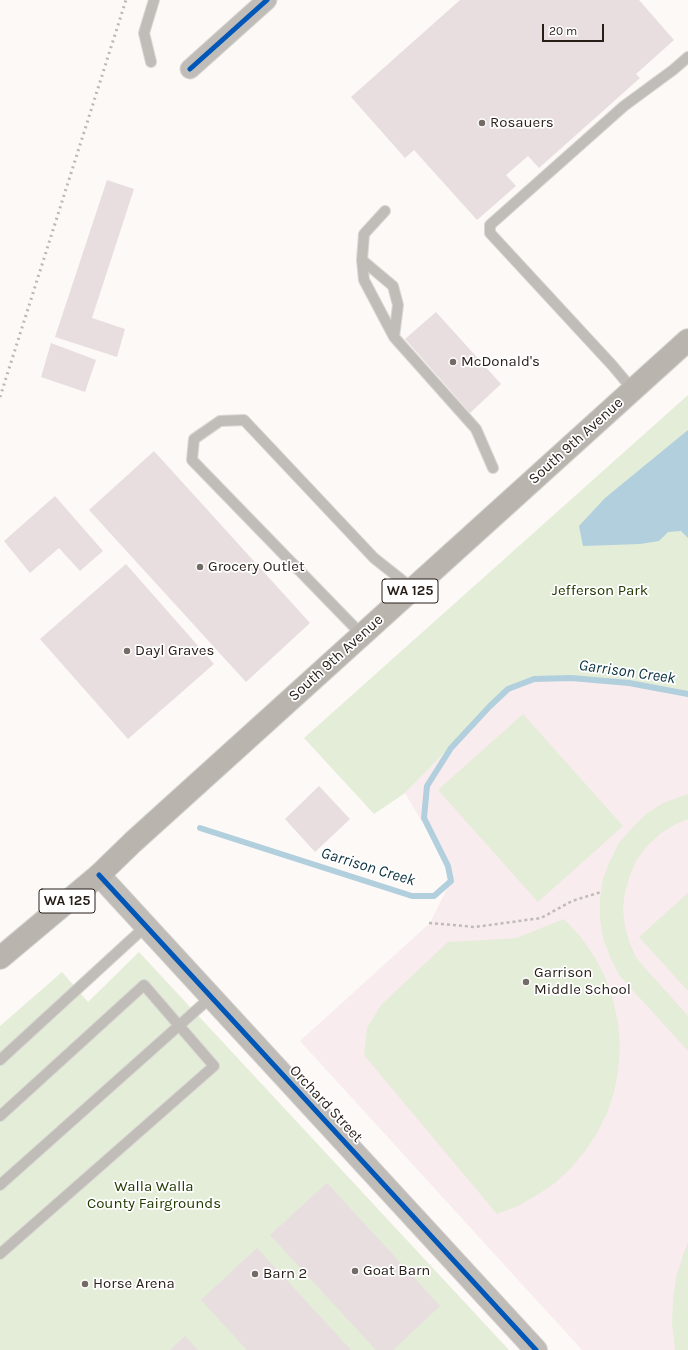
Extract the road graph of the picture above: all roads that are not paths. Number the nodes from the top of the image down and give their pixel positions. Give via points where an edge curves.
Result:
1 (154, 0) edge
2 (267, 0) edge
3 (688, 57) edge
4 (151, 62) dead end
5 (190, 69) dead end
6 (385, 211) dead end
7 (362, 260) junction
8 (394, 337) junction
9 (688, 340) edge
10 (633, 390) junction
11 (493, 468) dead end
12 (413, 589) junction
13 (362, 635) junction
14 (99, 875) junction
15 (146, 926) junction
16 (0, 958) edge
17 (211, 997) junction
18 (179, 1025) junction
19 (0, 1060) edge
20 (0, 1116) edge
21 (0, 1185) edge
22 (0, 1254) edge
23 (536, 1350) edge

1 - 4 lane via 144,34
2 - 5 street
3 - 10 lane via 624,106 490,225 490,232
6 - 7 lane via 364,234
7 - 8 lane via 364,280
7 - 8 lane via 393,286 398,305
8 - 11 lane via 476,429
9 - 10 main road, South 9th Avenue / WA 125
10 - 12 main road, South 9th Avenue / WA 125
12 - 13 main road, South 9th Avenue / WA 125
12 - 13 lane via 374,558 244,420 220,421 194,438 192,460
13 - 14 main road, South 9th Avenue / WA 125 via 132,842
14 - 15 street, Orchard Street
14 - 16 main road, South 9th Avenue / WA 125
15 - 17 street, Orchard Street
15 - 19 lane
17 - 18 lane
17 - 23 street, Orchard Street
18 - 20 lane via 144,985
18 - 21 lane
18 - 22 lane via 214,1066

